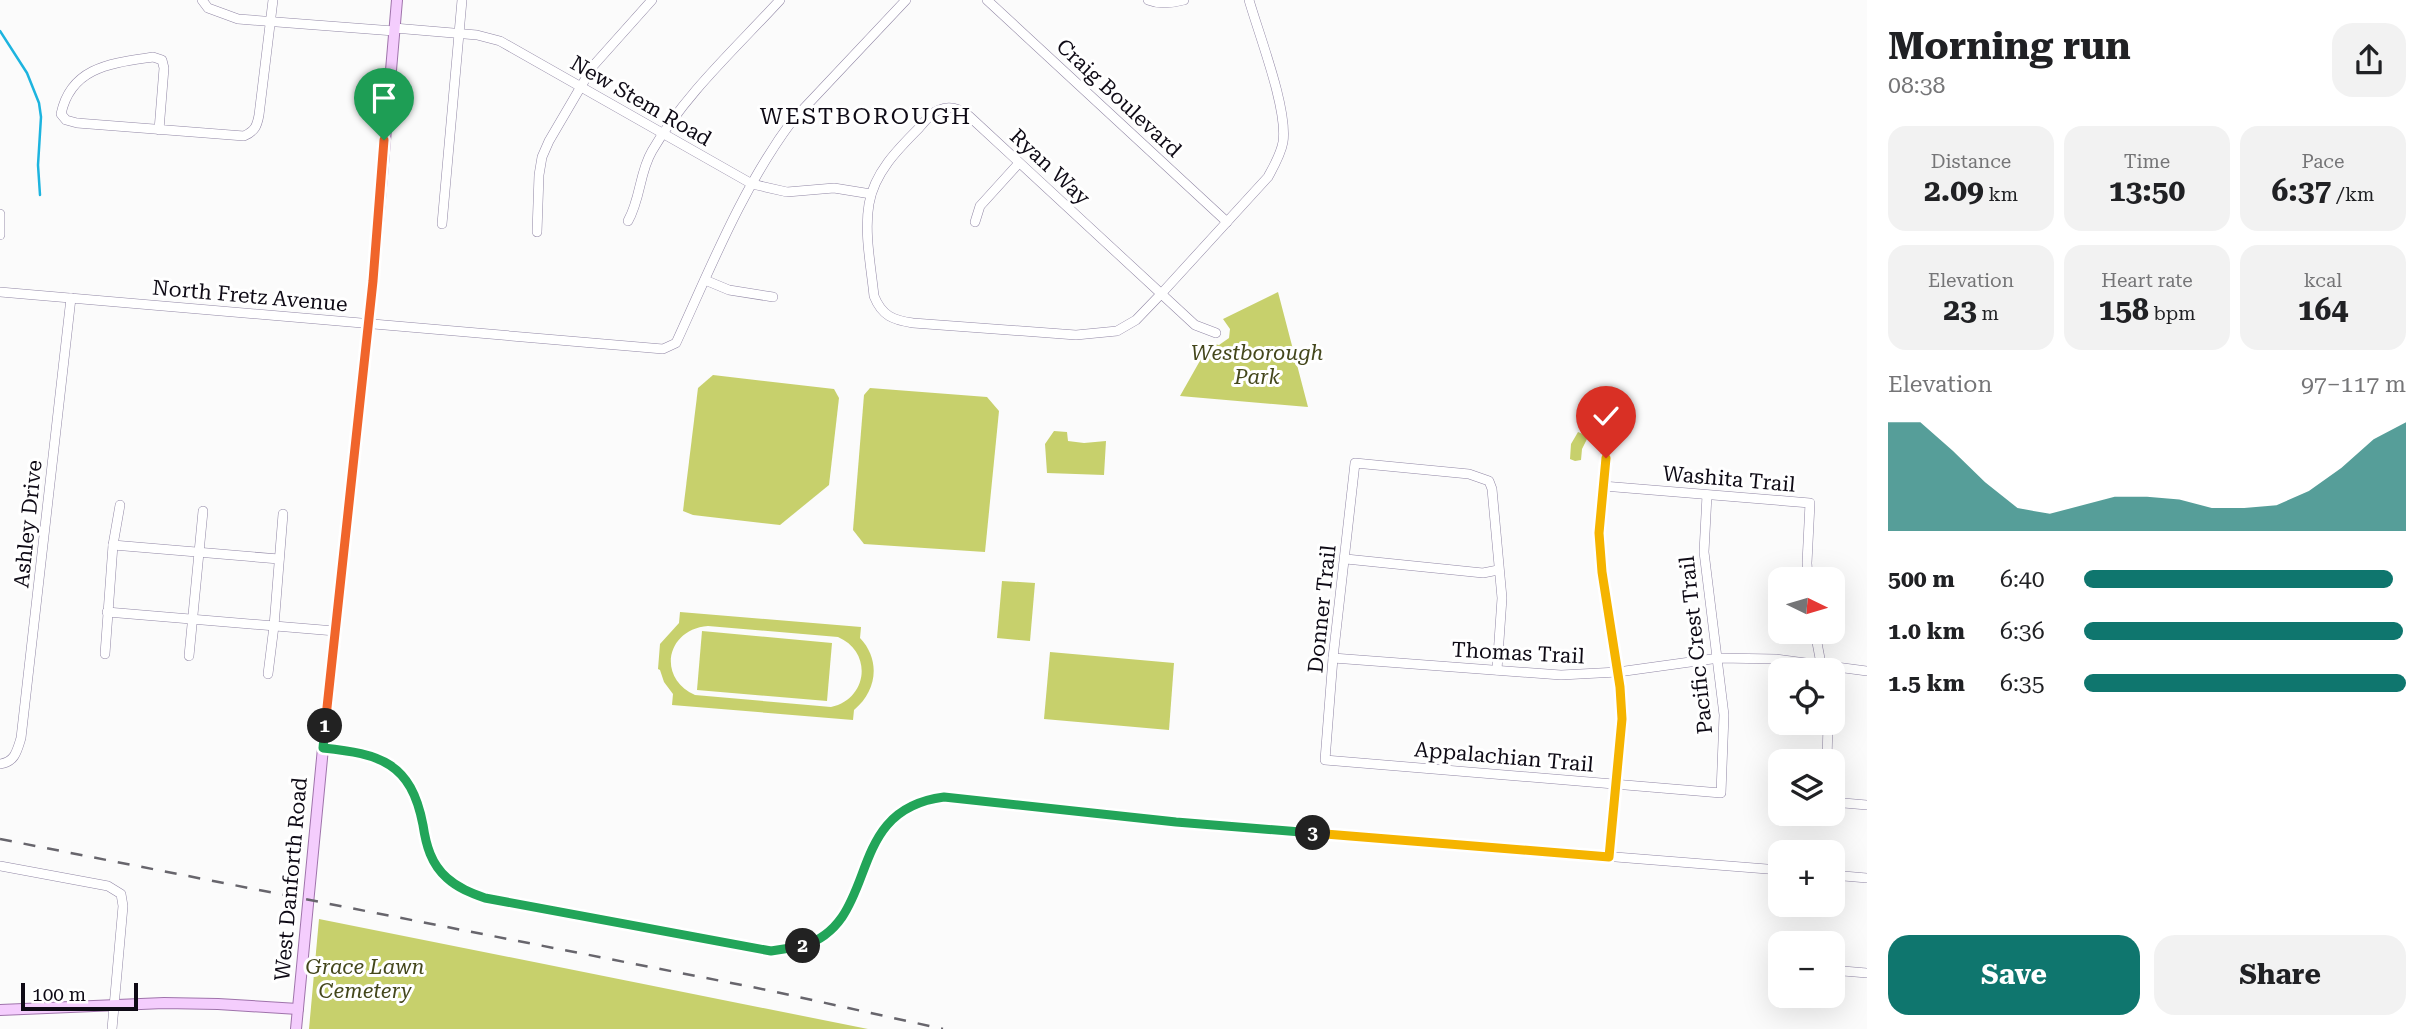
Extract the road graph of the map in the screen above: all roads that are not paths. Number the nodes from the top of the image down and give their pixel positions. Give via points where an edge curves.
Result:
1 (202, 0) edge
2 (273, 0) edge
3 (397, 0) edge
4 (462, 0) edge
5 (652, 0) edge
6 (780, 0) edge
7 (906, 0) edge
8 (987, 0) edge
9 (1148, 0) edge
10 (1184, 0) edge
11 (1249, 0) edge
12 (270, 20) junction
13 (394, 29) junction
14 (459, 33) junction
15 (580, 87) junction
16 (159, 130) junction
17 (663, 134) junction
18 (1019, 163) junction
19 (752, 184) junction
20 (871, 194) junction
21 (0, 214) edge
22 (628, 221) dead end
23 (975, 222) dead end
24 (1227, 222) junction
25 (442, 224) dead end
26 (0, 230) edge
27 (537, 232) dead end
28 (0, 236) edge
29 (705, 280) junction
30 (0, 292) edge
31 (1161, 294) junction
32 (773, 297) dead end
33 (71, 298) junction
34 (368, 325) junction
35 (1216, 333) dead end
36 (1608, 427) dead end
37 (1603, 486) junction
38 (1707, 495) junction
39 (120, 505) dead end
40 (203, 511) dead end
41 (283, 514) dead end
42 (113, 544) junction
43 (199, 552) junction
44 (279, 559) junction
45 (1346, 559) junction
46 (1807, 567) edge
47 (1498, 570) junction
48 (107, 612) junction
49 (192, 620) junction
50 (274, 626) junction
51 (335, 631) junction
52 (105, 654) dead end
53 (189, 656) dead end
54 (1719, 657) junction
55 (1333, 658) junction
56 (1768, 659) edge
57 (1497, 670) junction
58 (1845, 670) edge
59 (1867, 671) edge
60 (1618, 672) junction
61 (268, 674) dead end
62 (323, 748) junction
63 (1325, 760) joint
64 (0, 764) edge
65 (1616, 784) junction
66 (1721, 793) joint
67 (1845, 803) edge
68 (1867, 805) edge
69 (1609, 857) junction
70 (0, 866) edge
71 (1768, 869) edge
72 (1845, 876) edge
73 (1867, 878) edge
74 (1845, 971) edge
75 (1867, 973) edge
76 (114, 1006) junction
77 (298, 1009) junction
78 (0, 1010) edge
79 (112, 1029) edge
80 (296, 1029) edge

1 - 12 street, New Stem Road via 208,8 229,17
2 - 12 street
3 - 13 main road, West Danforth Road
4 - 14 street
5 - 15 street
6 - 17 street via 671,119
7 - 19 street via 792,121
8 - 24 street, Craig Boulevard
9 - 10 street via 1170,4
11 - 24 street via 1280,107 1283,143 1268,177
12 - 13 street, New Stem Road
12 - 16 street via 253,132 244,136
13 - 14 street, New Stem Road
13 - 34 main road, West Danforth Road
14 - 15 street, New Stem Road via 500,41
14 - 25 street
15 - 17 street, New Stem Road
15 - 27 street via 542,158
16 - 16 street via 164,68 162,60 153,57 91,70 81,77 61,114 77,123
17 - 19 street, New Stem Road
17 - 22 street via 646,163
18 - 20 street, Ryan Way via 963,111 940,109 887,164
18 - 23 street via 980,206
18 - 31 street, Ryan Way
19 - 20 street, New Stem Road via 787,192 834,188
19 - 29 street
20 - 31 street via 868,216 874,296 892,319 1102,334 1136,320
21 - 26 street
24 - 31 street
26 - 28 street
29 - 32 street via 729,290
29 - 34 street, North Fretz Avenue via 676,343 663,349
30 - 33 street, North Fretz Avenue
31 - 35 street, Ryan Way via 1195,325
33 - 34 street, North Fretz Avenue
33 - 64 street, Ashley Drive via 21,738 10,762
34 - 51 main road, West Danforth Road
36 - 37 street
37 - 38 street, Washita Trail
37 - 60 street via 1600,542
38 - 46 street, Washita Trail via 1810,503
38 - 54 street, Pacific Crest Trail via 1704,552
39 - 42 street
40 - 43 street
41 - 44 street
42 - 43 street
42 - 48 street
43 - 44 street
43 - 49 street
44 - 50 street
45 - 47 street via 1483,573
45 - 47 street, Donner Trail via 1355,463 1469,474 1489,481
45 - 55 street, Donner Trail
47 - 57 street via 1502,598
48 - 49 street
48 - 52 street
49 - 50 street
49 - 53 street
50 - 51 street
50 - 61 street
51 - 62 main road, West Danforth Road
54 - 56 street, Thomas Trail
54 - 60 street, Thomas Trail
54 - 66 street, Pacific Crest Trail via 1724,715
55 - 57 street, Thomas Trail
55 - 63 street, Donner Trail
57 - 60 street, Thomas Trail via 1561,675
58 - 59 street, Thomas Trail
60 - 65 street via 1622,719
62 - 69 street via 367,754 401,775 416,798 429,852 447,878 462,889 485,898 771,951 805,946 830,932 847,910 875,841 890,821 907,807 944,797 1176,822
62 - 77 main road, West Danforth Road
63 - 65 street, Appalachian Trail
65 - 66 street, Appalachian Trail
65 - 69 street
67 - 68 street
69 - 71 street
70 - 76 street via 108,886 121,894
72 - 73 street
74 - 75 street
76 - 77 main road via 218,1004
76 - 78 main road
76 - 79 street
77 - 80 main road, West Danforth Road

